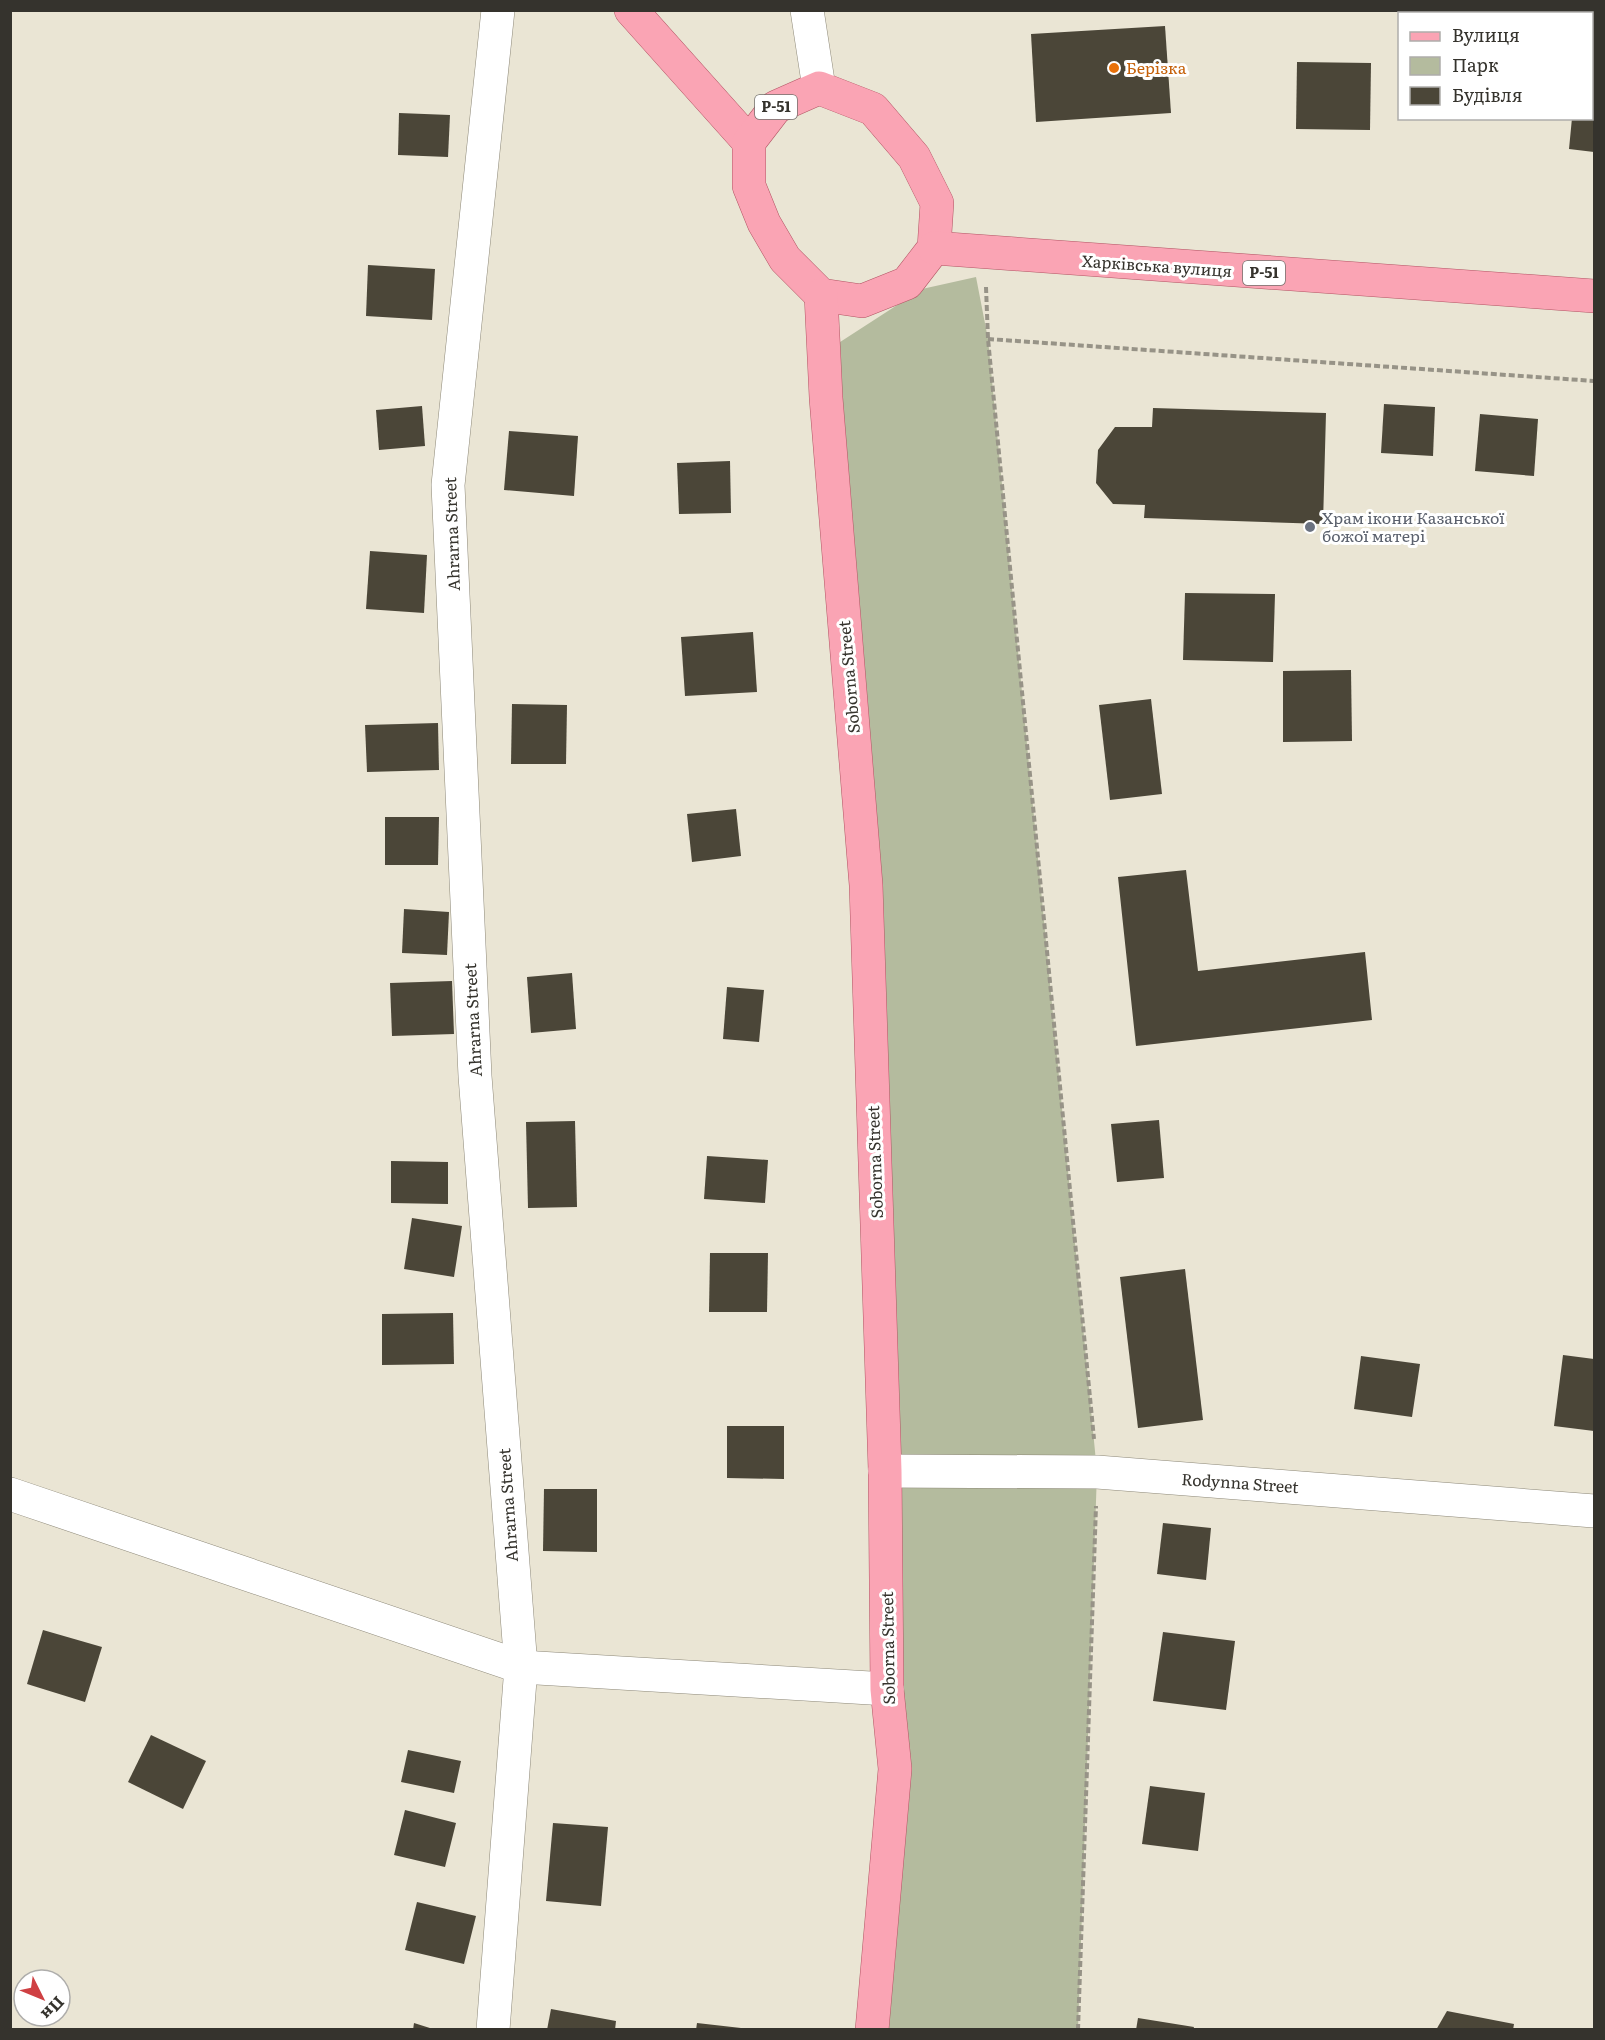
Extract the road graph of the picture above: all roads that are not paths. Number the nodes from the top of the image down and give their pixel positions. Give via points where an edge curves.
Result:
1 (498, 10) edge
2 (631, 10) edge
3 (807, 10) edge
4 (819, 88) junction
5 (750, 142) junction
6 (934, 248) junction
7 (821, 295) junction
8 (1594, 296) edge
9 (885, 1472) junction
10 (10, 1494) edge
11 (1594, 1511) edge
12 (521, 1667) junction
13 (887, 1689) junction
14 (493, 2030) edge
15 (872, 2030) edge

1 - 12 street, Ahrarna Street via 448,485 475,1076
2 - 5 main road, Р-51
3 - 4 street
4 - 5 main road, Р-51 via 776,107
4 - 6 main road, Р-51 via 873,109 914,158 936,203
5 - 7 main road, Р-51 via 749,186 764,223 786,259
6 - 7 main road via 907,284 862,300
6 - 8 main road, Харківська вулиця / Р-51
7 - 9 main road, Soborna Street via 866,885
9 - 11 street, Rodynna Street via 1097,1472
9 - 13 main road, Soborna Street
10 - 12 street
12 - 13 street
12 - 14 street, Ahrarna Street
13 - 15 main road, Soborna Street via 895,1768

